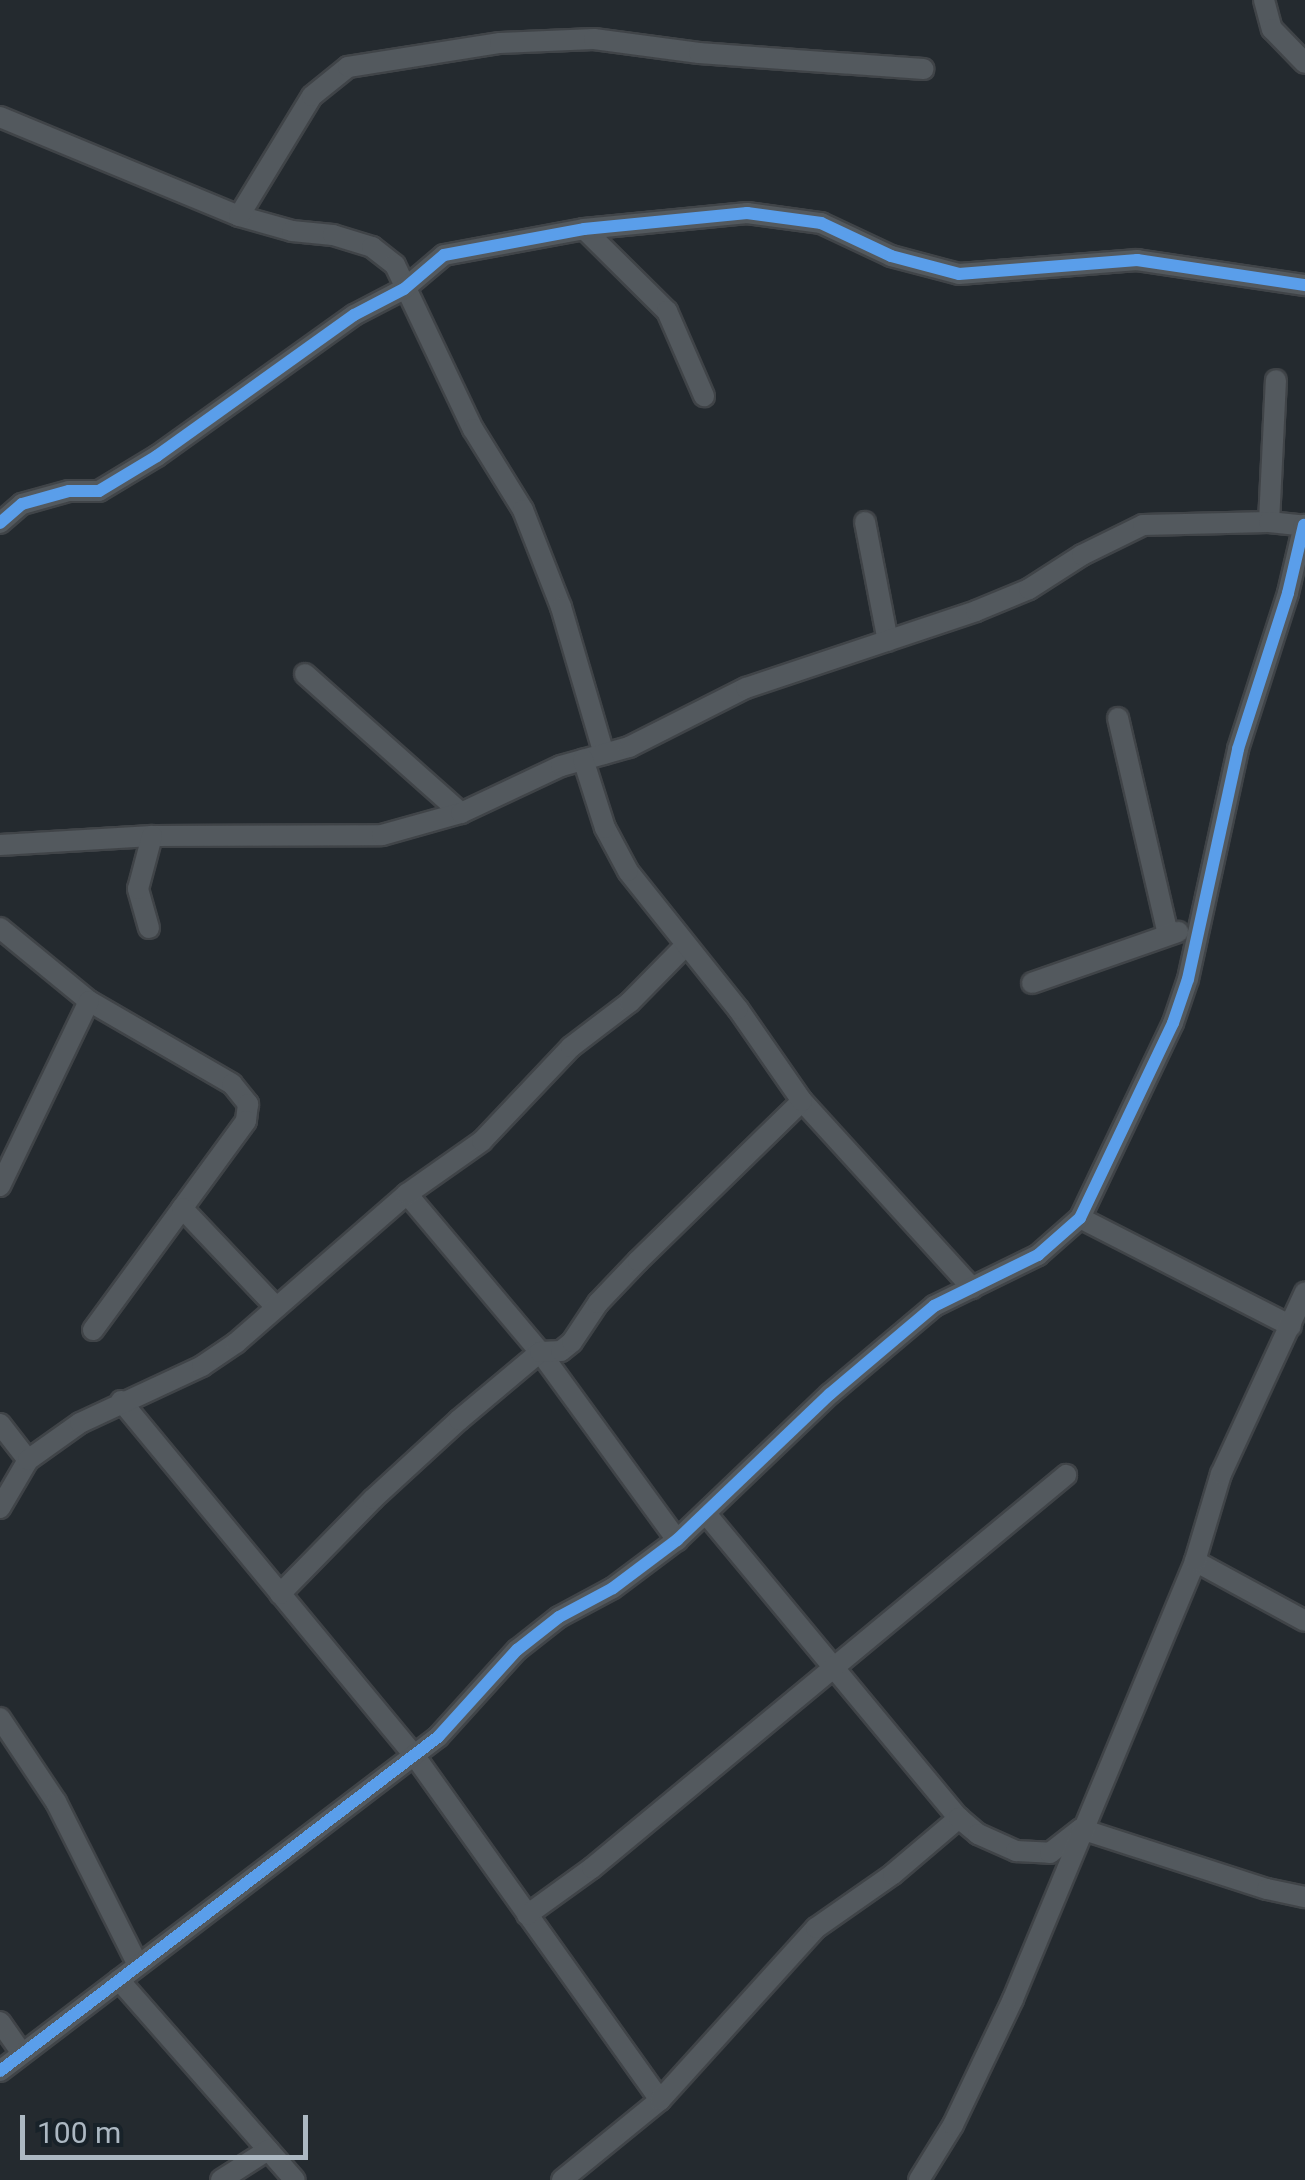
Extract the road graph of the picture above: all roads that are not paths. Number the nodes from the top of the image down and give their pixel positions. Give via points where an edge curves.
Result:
1 (1264, 0) edge
2 (1305, 63) edge
3 (922, 69) dead end
4 (0, 116) edge
5 (239, 216) junction
6 (584, 229) junction
7 (1305, 286) edge
8 (404, 289) junction
9 (1276, 380) dead end
10 (704, 396) dead end
11 (865, 522) dead end
12 (1270, 522) junction
13 (0, 523) edge
14 (1304, 526) edge
15 (888, 641) junction
16 (305, 674) dead end
17 (1118, 718) dead end
18 (593, 756) junction
19 (462, 813) junction
20 (152, 836) junction
21 (0, 845) edge
22 (0, 928) edge
23 (149, 928) dead end
24 (1195, 929) junction
25 (1168, 934) junction
26 (684, 946) junction
27 (1032, 983) dead end
28 (90, 1001) junction
29 (802, 1102) junction
30 (0, 1186) edge
31 (406, 1194) junction
32 (182, 1208) junction
33 (1080, 1218) junction
34 (972, 1288) junction
35 (1305, 1292) edge
36 (276, 1307) junction
37 (1291, 1326) junction
38 (93, 1330) dead end
39 (540, 1352) junction
40 (121, 1401) junction
41 (0, 1424) edge
42 (28, 1460) junction
43 (1066, 1475) dead end
44 (0, 1508) edge
45 (707, 1515) junction
46 (677, 1540) junction
47 (1194, 1561) junction
48 (280, 1594) junction
49 (1305, 1621) edge
50 (833, 1664) junction
51 (0, 1718) edge
52 (414, 1755) junction
53 (959, 1818) junction
54 (1081, 1829) junction
55 (1305, 1896) edge
56 (527, 1916) junction
57 (138, 1965) junction
58 (119, 1980) junction
59 (0, 2022) edge
60 (22, 2053) junction
61 (0, 2070) edge
62 (660, 2100) junction
63 (268, 2150) junction
64 (221, 2180) edge
65 (295, 2180) edge
66 (562, 2180) edge
67 (920, 2180) edge

1 - 2 street via 1272,29
3 - 5 street via 699,54 594,38 500,43 348,67 312,96
4 - 5 street
5 - 8 street via 372,247 395,265
6 - 7 street via 747,213 821,223 890,256 960,274 1137,260
6 - 8 street via 444,255
6 - 10 street via 667,311
8 - 13 street via 354,316 100,491 69,490 22,504
8 - 18 street via 473,429 523,510 561,607
9 - 12 street
11 - 15 street
12 - 14 street
12 - 15 street via 1143,525 1029,589
14 - 24 street via 1238,749 1214,872
15 - 18 street via 746,688 629,747
16 - 19 street
17 - 25 street
18 - 19 street
18 - 26 street via 605,828
19 - 20 street via 382,835
20 - 21 street
20 - 23 street via 138,888
22 - 28 street
24 - 25 street
24 - 33 street via 1188,979 1172,1023
25 - 27 street
26 - 29 street via 738,1009
26 - 31 street via 630,1002 571,1047 482,1141
28 - 30 street
28 - 32 street via 232,1084 248,1104 246,1120
29 - 34 street
29 - 39 street via 612,1289 572,1342 561,1351
31 - 36 street
31 - 39 street
32 - 36 street
32 - 38 street
33 - 34 street via 1038,1255
33 - 37 street
34 - 45 street via 934,1306 830,1394
35 - 37 street
36 - 40 street via 202,1366
37 - 47 street via 1220,1474
39 - 46 street
39 - 48 street via 372,1498
40 - 42 street
40 - 48 street
41 - 42 street
42 - 44 street
43 - 50 street
45 - 46 street
45 - 50 street
46 - 52 street via 613,1588 558,1616
47 - 49 street
47 - 54 street
48 - 52 street
50 - 53 street
50 - 56 street
51 - 57 street via 56,1802
52 - 56 street
52 - 57 street
53 - 54 street via 1016,1851 1050,1852
53 - 62 street via 816,1928
54 - 55 street
54 - 67 street via 1012,1999
56 - 62 street
57 - 58 street
58 - 60 street
58 - 63 street
59 - 60 street
60 - 61 street
62 - 66 street
63 - 64 street
63 - 65 street

